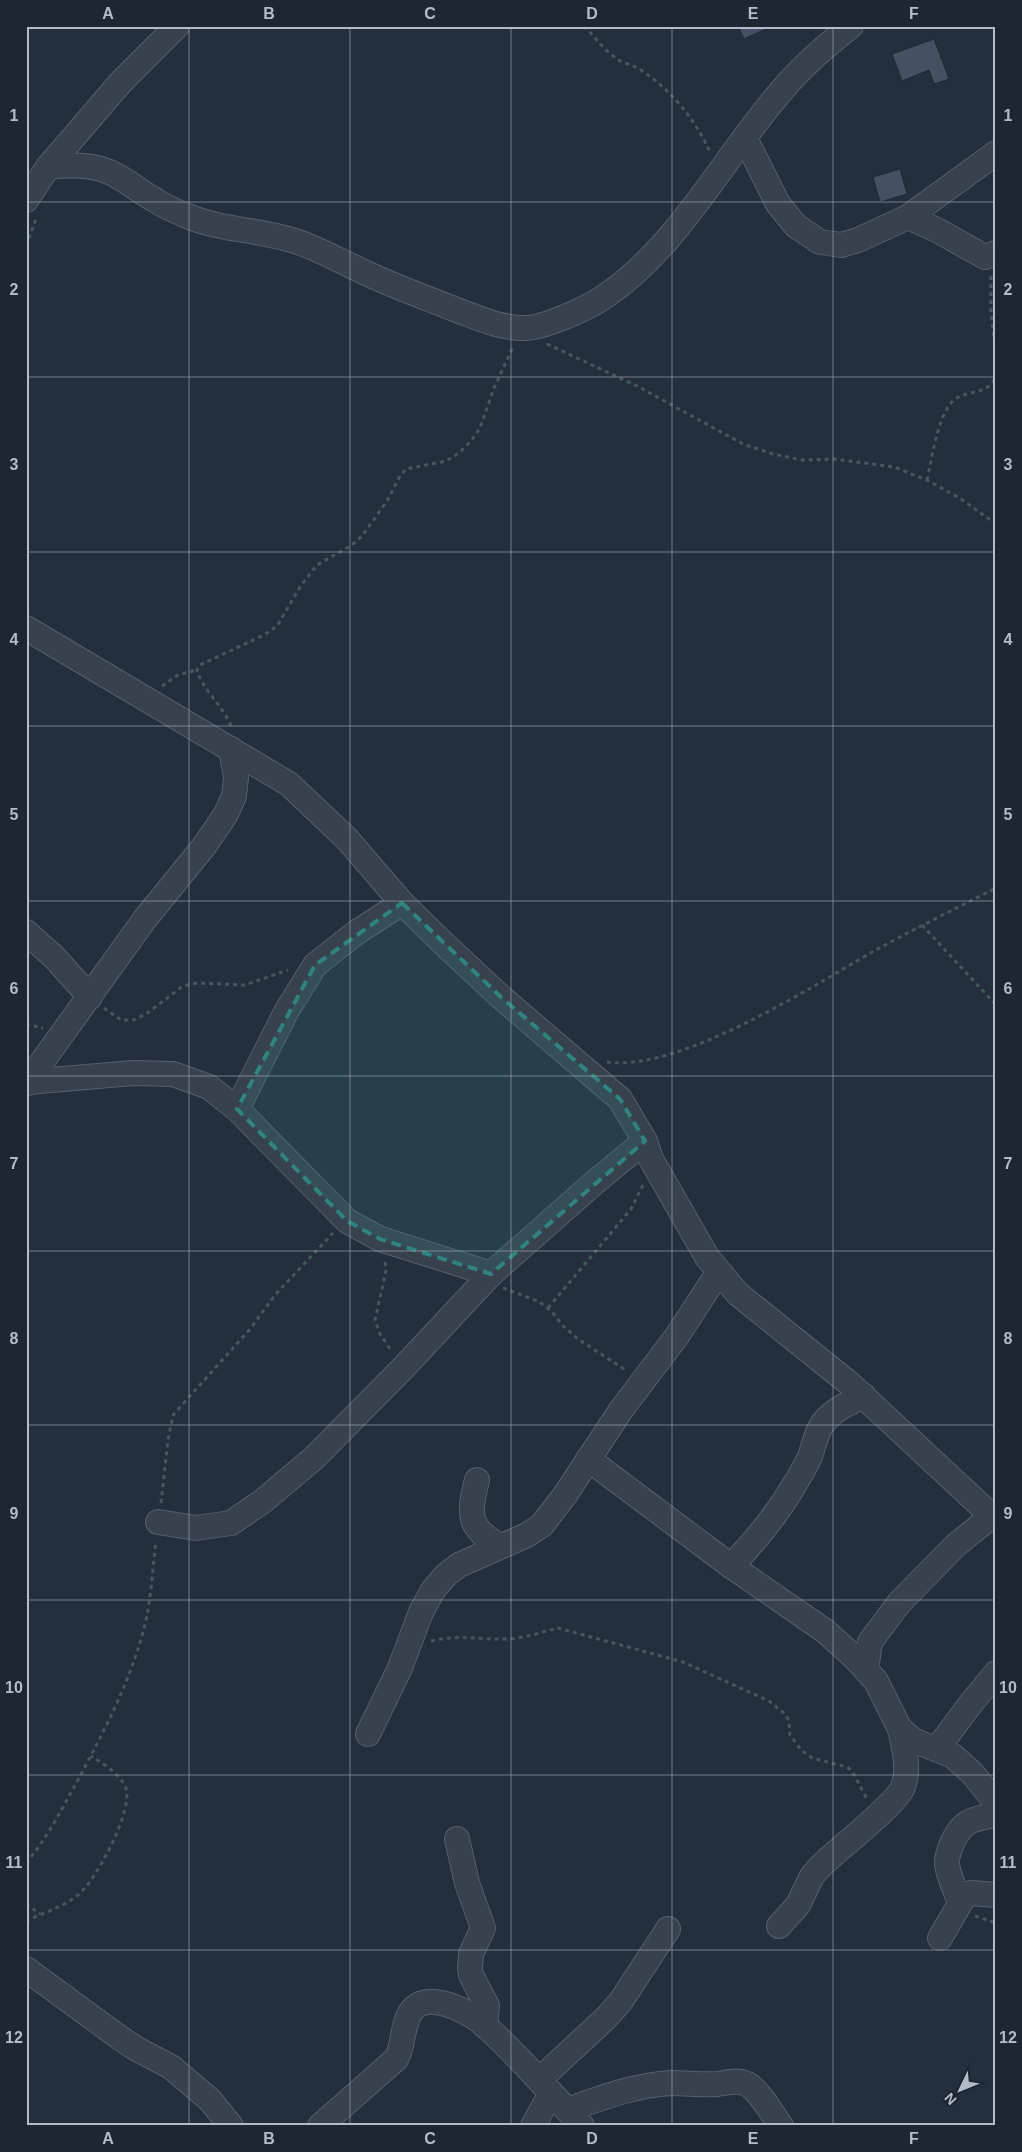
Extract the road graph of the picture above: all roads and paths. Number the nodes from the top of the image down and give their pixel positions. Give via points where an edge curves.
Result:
1 (177, 26) edge
2 (584, 26) edge
3 (850, 26) edge
4 (745, 138) junction
5 (996, 153) edge
6 (48, 166) junction
7 (719, 174) junction
8 (26, 200) edge
9 (908, 217) junction
10 (994, 254) edge
11 (528, 328) junction
12 (996, 357) edge
13 (996, 373) edge
14 (927, 480) junction
15 (996, 524) edge
16 (26, 628) edge
17 (197, 670) junction
18 (149, 701) junction
19 (231, 749) junction
20 (996, 888) edge
21 (402, 903) junction
22 (922, 925) junction
23 (26, 932) edge
24 (315, 965) junction
25 (90, 997) junction
26 (996, 1004) edge
27 (573, 1057) junction
28 (27, 1083) edge
29 (237, 1109) junction
30 (648, 1150) junction
31 (380, 1239) junction
32 (718, 1273) junction
33 (487, 1278) junction
34 (548, 1308) junction
35 (404, 1367) junction
36 (642, 1381) junction
37 (864, 1396) junction
38 (588, 1459) junction
39 (477, 1480) dead end
40 (994, 1518) edge
41 (158, 1522) dead end
42 (500, 1546) junction
43 (731, 1566) junction
44 (409, 1645) junction
45 (866, 1670) junction
46 (996, 1674) edge
47 (900, 1729) junction
48 (368, 1734) dead end
49 (937, 1749) junction
50 (91, 1756) dead end
51 (996, 1803) edge
52 (879, 1813) junction
53 (996, 1815) edge
54 (457, 1839) dead end
55 (996, 1895) edge
56 (960, 1902) junction
57 (26, 1904) edge
58 (40, 1914) junction
59 (26, 1921) edge
60 (779, 1926) dead end
61 (668, 1928) dead end
62 (940, 1938) dead end
63 (26, 1969) edge
64 (485, 2026) junction
65 (545, 2086) junction
66 (575, 2118) edge
67 (231, 2126) edge
68 (320, 2126) edge
69 (533, 2126) edge
70 (781, 2126) edge

1 - 6 street via 121,82
2 - 7 path via 619,60 639,68 674,98 706,144
3 - 4 street via 798,72
4 - 7 street
4 - 9 street via 778,204 796,226 820,242 841,245
5 - 9 street
6 - 8 street
6 - 11 street via 99,168 121,177 154,200 187,216 316,248 364,272 466,314 500,326
7 - 11 street via 634,275 602,299
9 - 10 street via 985,257
10 - 12 path via 991,312
11 - 14 path via 551,347 637,386 743,444 802,460 834,459 894,467
11 - 17 path via 507,357 480,428 471,441 446,461 406,469 362,536 317,565 277,626 200,665
13 - 14 path via 988,388 964,394 952,402 945,414
14 - 15 path
16 - 18 street
17 - 18 path via 169,679
17 - 19 path via 228,718 233,730
18 - 19 street
19 - 21 street via 289,784 347,839
19 - 25 street via 236,777 234,796 226,814
20 - 22 path
21 - 24 street
21 - 27 street via 502,998
22 - 26 path
22 - 27 path via 771,1009 697,1044 641,1061 614,1063
23 - 25 street
24 - 25 path via 291,969 245,985 197,983 183,986 134,1020 121,1020
24 - 29 street via 286,1012
25 - 28 street
27 - 30 street via 620,1099
28 - 29 street via 133,1073 172,1074 209,1087
29 - 31 street via 347,1220
30 - 32 street
30 - 33 street via 594,1183
30 - 34 path via 639,1196 631,1209
31 - 33 street
31 - 35 path via 386,1271 375,1320 380,1334
32 - 36 street via 677,1336
32 - 37 street via 758,1312 814,1353
33 - 34 path
33 - 35 street
34 - 36 path via 578,1339
35 - 41 street via 314,1458 231,1523 196,1528
36 - 38 street
37 - 40 street
37 - 43 street via 839,1409 824,1422 810,1457 770,1523
38 - 42 street via 542,1525
38 - 43 street
39 - 42 street via 472,1520 483,1536
40 - 45 street via 956,1545 899,1603 870,1642
42 - 44 street via 459,1565 446,1575 421,1612
43 - 45 street via 825,1631
44 - 48 street
44 - 52 path via 452,1636 510,1639 558,1628 683,1662 780,1708 789,1721 793,1742 812,1758 852,1771 863,1793
45 - 47 street via 876,1681
46 - 49 street
47 - 49 street via 913,1740
47 - 52 street via 906,1768 903,1787
49 - 51 street via 964,1765
50 - 58 path via 112,1770 126,1788 123,1816 104,1860 82,1892
52 - 60 street via 819,1868 798,1905
53 - 56 street via 962,1825 952,1843 947,1866
54 - 64 street via 467,1883 483,1928 471,1954 470,1968 487,2006
55 - 56 street via 971,1893 964,1895
56 - 62 street
57 - 58 path
58 - 59 path
61 - 65 street via 621,2000
63 - 67 street via 135,2048 171,2067 210,2100
64 - 65 street
64 - 68 street via 445,2004 422,2003 408,2018 396,2060
65 - 66 street
65 - 69 street
66 - 70 street via 619,2092 644,2086 740,2081 750,2085

